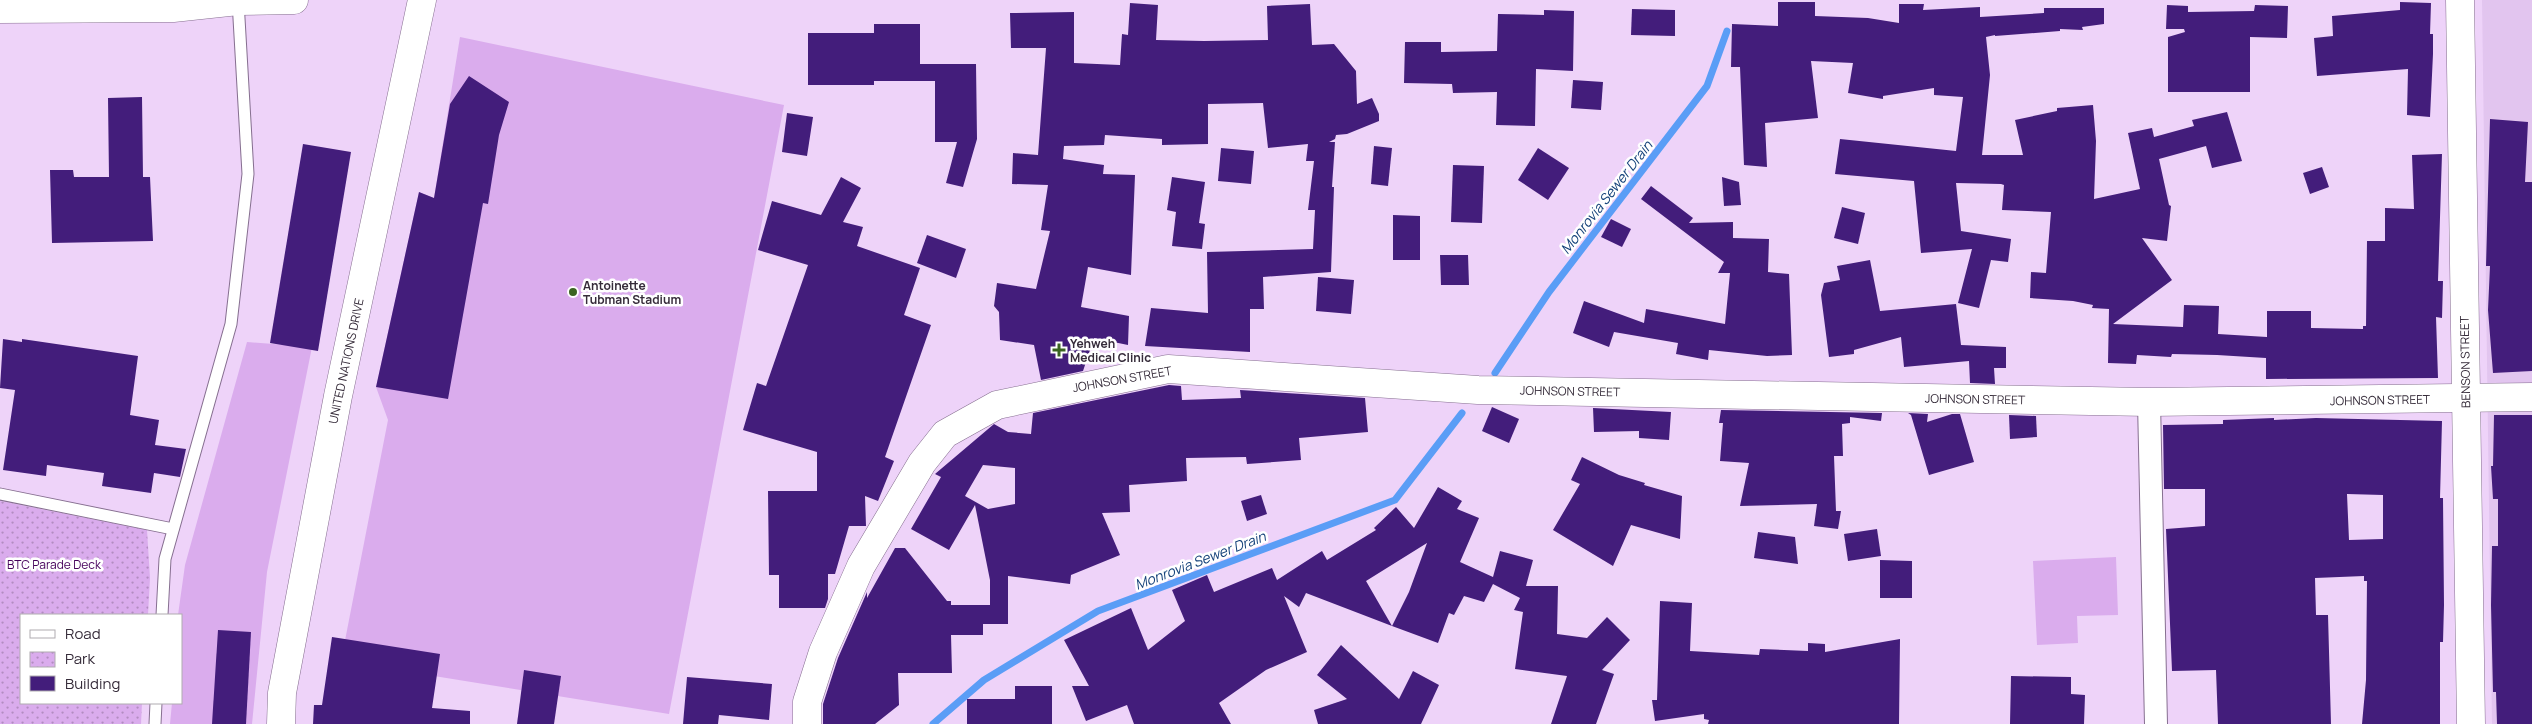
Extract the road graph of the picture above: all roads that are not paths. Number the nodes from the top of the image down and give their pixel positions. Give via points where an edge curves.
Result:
1 (294, 0) edge
2 (422, 0) edge
3 (2460, 0) edge
4 (238, 1) edge
5 (0, 9) edge
6 (2532, 397) edge
7 (2466, 399) junction
8 (2149, 402) junction
9 (0, 494) edge
10 (173, 530) junction
11 (162, 614) edge
12 (156, 704) edge
13 (155, 724) edge
14 (281, 724) edge
15 (807, 724) edge
16 (2156, 724) edge
17 (2471, 724) edge

1 - 4 street
2 - 14 street, UNITED NATIONS DRIVE via 336,406 282,693
3 - 7 street, BENSON STREET
4 - 5 street via 173,8
4 - 10 lane via 248,174 231,324
6 - 7 street, JOHNSON STREET
7 - 8 street, JOHNSON STREET
7 - 17 street, BENSON STREET
8 - 15 street, JOHNSON STREET via 1478,390 1168,369 997,406 945,434 922,463 861,566 823,652 807,702
8 - 16 street
9 - 10 lane
10 - 11 lane via 165,559
12 - 13 lane

